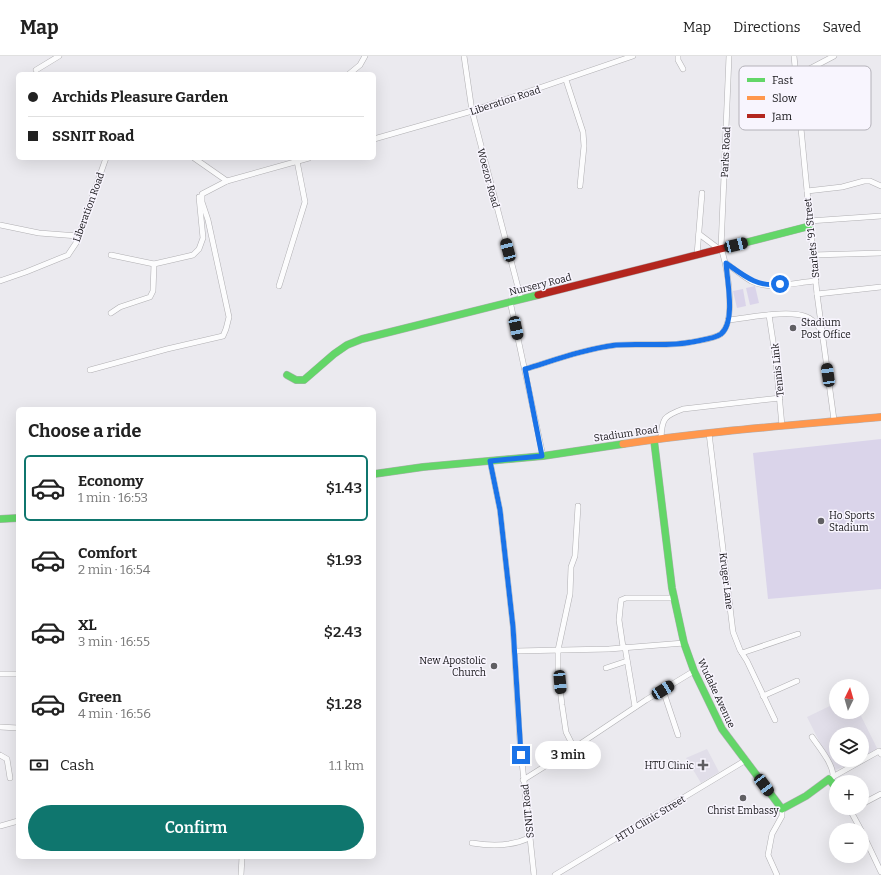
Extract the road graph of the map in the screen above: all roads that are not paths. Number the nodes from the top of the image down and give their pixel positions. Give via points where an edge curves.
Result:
1 (59, 56) edge
2 (365, 56) edge
3 (464, 56) edge
4 (633, 56) edge
5 (678, 56) edge
6 (728, 56) edge
7 (794, 56) edge
8 (834, 56) edge
9 (795, 66) edge
10 (815, 66) edge
11 (683, 69) dead end
12 (36, 70) dead end
13 (351, 72) edge
14 (566, 80) junction
15 (472, 111) junction
16 (801, 130) edge
17 (376, 138) edge
18 (105, 160) edge
19 (197, 160) edge
20 (303, 160) edge
21 (297, 162) junction
22 (227, 181) junction
23 (580, 186) dead end
24 (881, 186) edge
25 (807, 191) junction
26 (702, 193) dead end
27 (202, 194) junction
28 (881, 216) edge
29 (810, 223) junction
30 (0, 225) edge
31 (698, 234) junction
32 (78, 236) junction
33 (720, 249) junction
34 (881, 253) edge
35 (111, 254) dead end
36 (697, 255) junction
37 (813, 255) junction
38 (726, 263) junction
39 (154, 264) junction
40 (0, 281) edge
41 (816, 281) junction
42 (279, 286) dead end
43 (881, 287) edge
44 (817, 294) junction
45 (521, 299) junction
46 (510, 302) junction
47 (110, 313) dead end
48 (769, 315) junction
49 (728, 320) junction
50 (822, 330) junction
51 (525, 369) junction
52 (90, 370) dead end
53 (287, 375) dead end
54 (780, 398) junction
55 (881, 417) edge
56 (834, 420) junction
57 (782, 426) junction
58 (709, 433) junction
59 (658, 439) junction
60 (542, 456) junction
61 (490, 461) junction
62 (376, 474) edge
63 (578, 506) dead end
64 (16, 518) edge
65 (0, 519) edge
66 (674, 598) junction
67 (798, 634) dead end
68 (684, 643) junction
69 (624, 647) junction
70 (558, 650) junction
71 (516, 651) junction
72 (742, 653) junction
73 (627, 661) junction
74 (606, 668) dead end
75 (694, 671) junction
76 (0, 674) edge
77 (16, 674) edge
78 (797, 681) dead end
79 (663, 690) junction
80 (763, 696) junction
81 (635, 707) junction
82 (775, 720) dead end
83 (0, 727) edge
84 (16, 728) edge
85 (678, 735) dead end
86 (812, 737) dead end
87 (574, 748) junction
88 (881, 754) edge
89 (0, 755) edge
90 (746, 760) junction
91 (832, 775) edge
92 (836, 775) edge
93 (10, 778) dead end
94 (829, 779) edge
95 (523, 780) junction
96 (881, 794) edge
97 (869, 800) edge
98 (782, 809) junction
99 (16, 822) edge
100 (0, 826) edge
101 (530, 838) junction
102 (472, 843) dead end
103 (869, 846) edge
104 (242, 859) edge
105 (881, 872) edge
106 (241, 875) edge
107 (534, 875) edge
108 (555, 875) edge
109 (777, 875) edge

1 - 12 street
2 - 13 street via 360,65
3 - 15 street, Woezor Road
4 - 14 street, Liberation Road
5 - 11 street
6 - 33 street, Parks Road
7 - 9 street, Starlets '91 Street
8 - 10 street
14 - 15 street, Liberation Road
14 - 23 street via 583,132
15 - 17 street, Liberation Road
15 - 45 street, Woezor Road
16 - 25 street, Starlets '91 Street
18 - 32 street, Liberation Road
19 - 22 street
20 - 21 street
21 - 22 street
21 - 42 street via 305,202
22 - 27 street
24 - 25 street via 864,181 842,187
25 - 29 street, Starlets '91 Street
26 - 31 street
27 - 39 street via 199,202 203,238 199,249 193,255
27 - 52 street via 229,317 223,336
28 - 29 street
29 - 33 street, Nursery Road
29 - 37 street, Starlets '91 Street
30 - 32 street
31 - 33 street
31 - 36 street
32 - 40 street, Liberation Road via 68,255
33 - 36 street, Nursery Road
33 - 38 street
34 - 37 street
35 - 39 street
36 - 45 street, Nursery Road
37 - 41 street, Starlets '91 Street
38 - 41 street via 752,281 761,284 772,286
38 - 49 street
39 - 47 street via 153,291 150,297
41 - 44 street, Starlets '91 Street
43 - 44 street
44 - 50 street, Starlets '91 Street
45 - 46 street, Nursery Road
46 - 51 street
46 - 53 street, Nursery Road via 362,339 334,354 304,380 296,380
48 - 49 street
48 - 50 street via 804,316 812,319
48 - 54 street, Tennis Link
49 - 51 street via 722,334 716,336 685,343 617,345 589,349
50 - 56 street, Starlets '91 Street
51 - 60 street
54 - 57 street, Tennis Link
54 - 59 street via 683,409 670,414 662,424
55 - 56 street, Stadium Road
56 - 57 street, Stadium Road
57 - 58 street, Stadium Road
58 - 59 street, Stadium Road
58 - 72 street, Kruger Lane via 733,632
59 - 60 street, Stadium Road
59 - 66 street, Wudake Avenue
60 - 61 street, Stadium Road
61 - 62 street, Stadium Road
61 - 71 street, SSNIT Road via 501,518
63 - 70 street via 570,594
64 - 65 street
66 - 68 street, Wudake Avenue
66 - 69 street via 621,600 619,620
67 - 72 street
68 - 69 street
68 - 75 street, Wudake Avenue
69 - 70 street
69 - 73 street
70 - 71 street
70 - 87 street via 558,671 566,732
71 - 95 street, SSNIT Road
72 - 80 street, Kruger Lane
73 - 74 street
73 - 81 street
75 - 79 street
75 - 90 street, Wudake Avenue via 722,729
76 - 77 street
78 - 80 street
79 - 81 street
79 - 85 street
80 - 82 street, Kruger Lane
81 - 87 street
83 - 84 street
86 - 91 street via 833,771
87 - 95 street
88 - 92 street via 880,751
89 - 93 street via 7,759
90 - 98 street, Wudake Avenue
90 - 108 street, HTU Clinic Street
94 - 98 street
95 - 101 street, SSNIT Road
96 - 97 street
98 - 109 street via 782,816 772,834 768,855
99 - 100 street
101 - 102 street via 493,845
101 - 107 street, SSNIT Road
103 - 105 street
104 - 106 street

